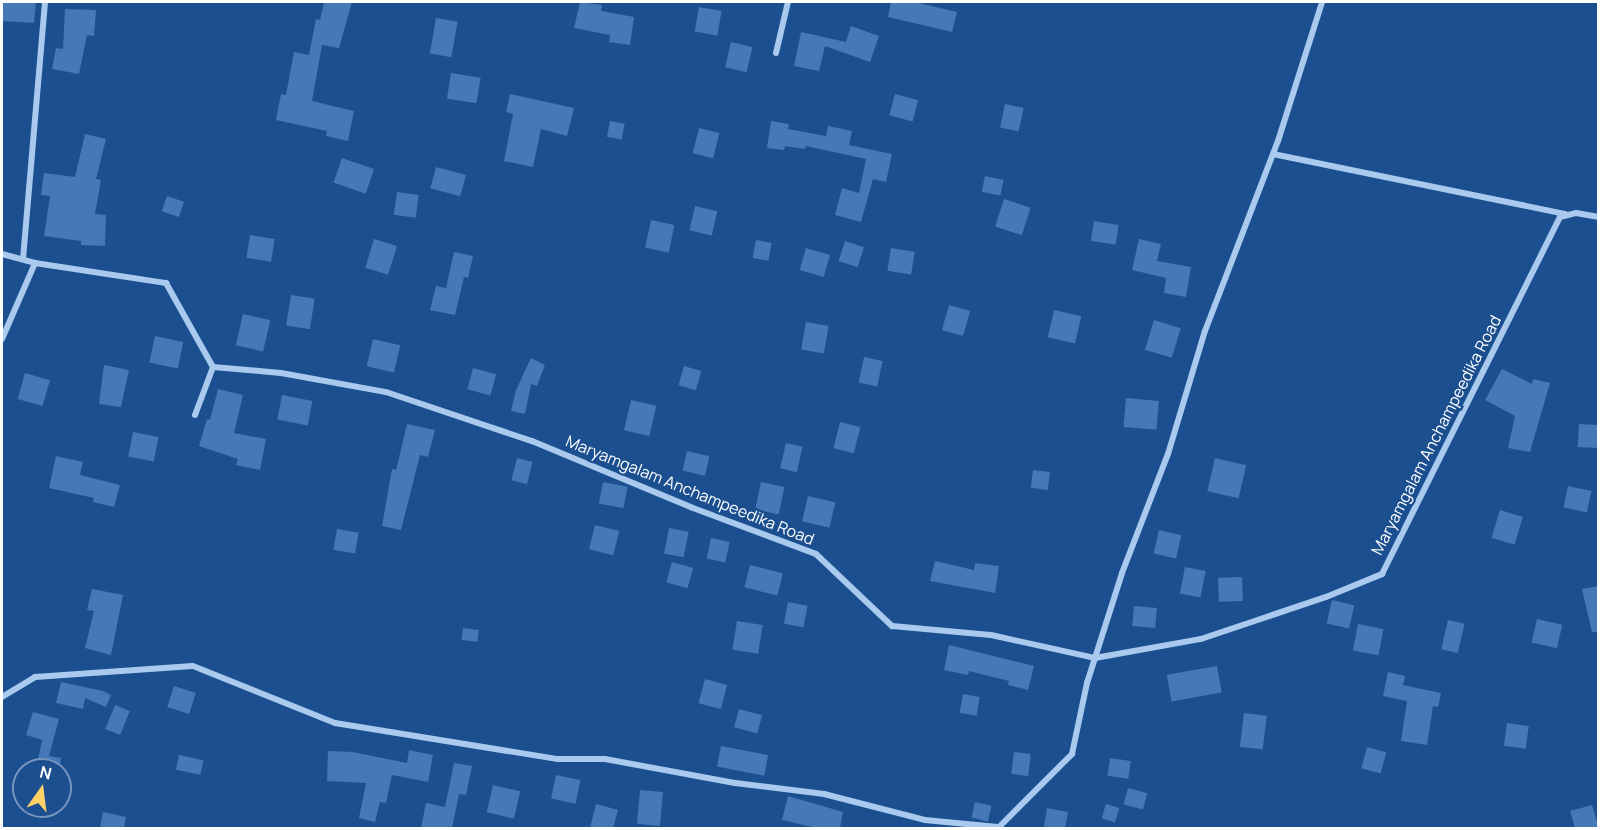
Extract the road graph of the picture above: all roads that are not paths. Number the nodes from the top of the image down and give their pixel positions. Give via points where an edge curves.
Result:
1 (45, 2) edge
2 (788, 2) edge
3 (1322, 2) edge
4 (776, 53) dead end
5 (1273, 154) junction
6 (1569, 215) junction
7 (1599, 217) edge
8 (2, 254) edge
9 (23, 259) junction
10 (35, 263) junction
11 (2, 339) edge
12 (213, 367) junction
13 (195, 415) dead end
14 (1095, 658) junction
15 (2, 697) edge
16 (998, 828) edge

1 - 9 street
2 - 4 street
3 - 5 street
5 - 6 street
5 - 14 street via 1205,331 1168,454 1122,573
6 - 7 street
6 - 14 street, Maryamgalam Anchampeedika Road via 1560,217 1382,574 1201,639
8 - 9 street
9 - 10 street
10 - 11 street
10 - 12 street via 166,283
12 - 13 street
12 - 14 street, Maryamgalam Anchampeedika Road via 281,373 386,392 532,441 816,554 892,626 992,635
14 - 16 street via 1072,754
15 - 16 street via 35,677 194,666 334,723 558,759 605,759 735,783 824,794 925,820

